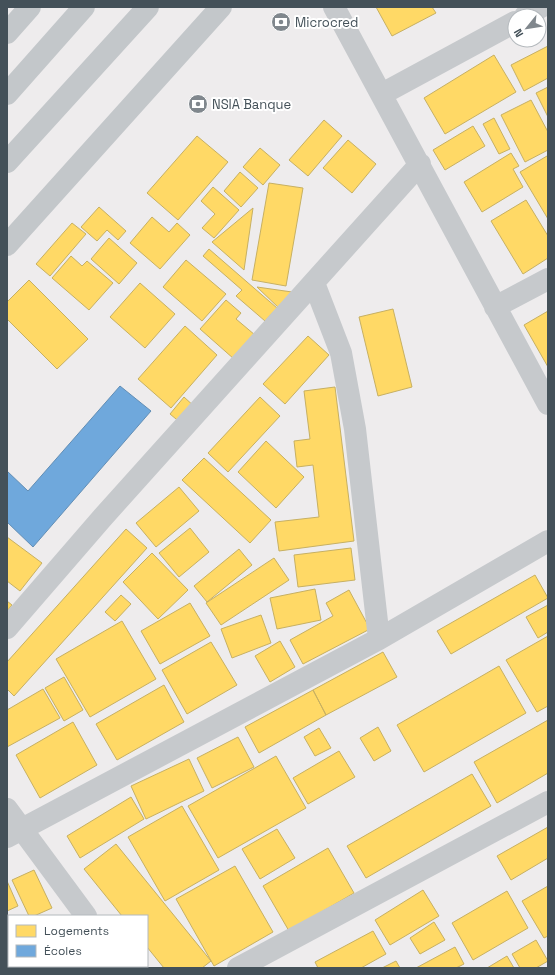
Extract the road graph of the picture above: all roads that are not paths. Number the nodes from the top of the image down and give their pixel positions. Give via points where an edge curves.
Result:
1 (30, 7) edge
2 (84, 7) edge
3 (148, 7) edge
4 (221, 7) edge
5 (334, 7) edge
6 (507, 26) edge
7 (7, 33) edge
8 (7, 94) edge
9 (382, 94) junction
10 (7, 162) edge
11 (420, 164) junction
12 (7, 245) edge
13 (548, 279) edge
14 (314, 283) junction
15 (495, 307) junction
16 (548, 404) edge
17 (548, 541) edge
18 (7, 628) edge
19 (379, 639) junction
20 (548, 802) edge
21 (7, 810) edge
22 (15, 833) edge
23 (85, 915) edge
24 (238, 968) edge

1 - 7 main road
2 - 8 main road
3 - 10 main road
4 - 12 main road
5 - 9 street
6 - 9 street
9 - 11 street
11 - 14 street
11 - 15 street
13 - 15 street
14 - 18 street via 108,511
14 - 19 street via 341,353 355,429
15 - 16 street
17 - 19 street
19 - 22 street
20 - 24 street
21 - 22 street
22 - 23 street

